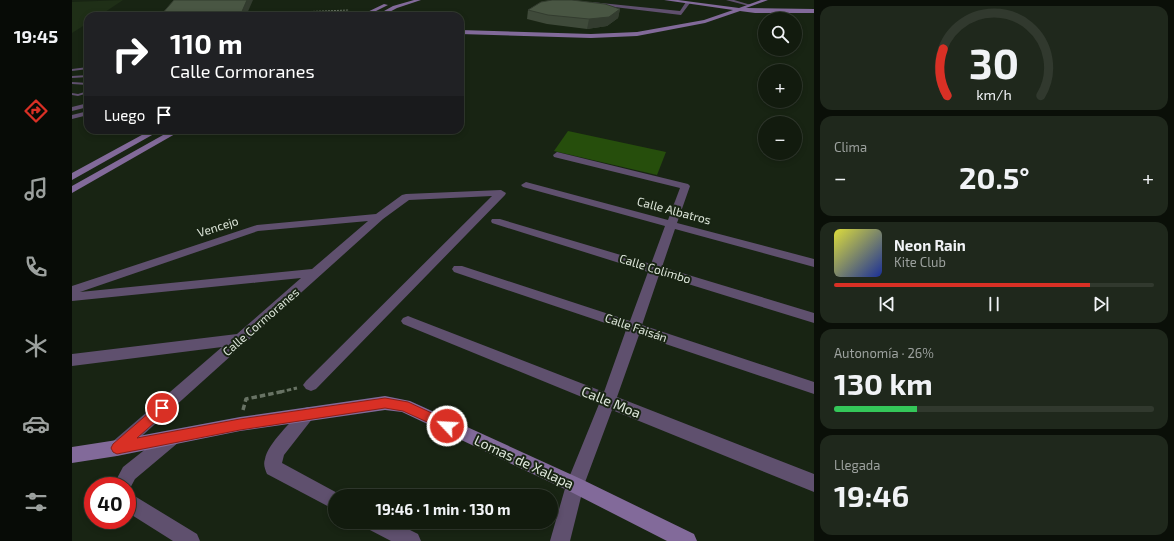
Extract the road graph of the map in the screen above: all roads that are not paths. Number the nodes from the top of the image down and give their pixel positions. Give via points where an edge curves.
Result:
1 (402, 0) edge
2 (419, 0) edge
3 (666, 0) edge
4 (728, 0) edge
5 (766, 0) edge
6 (584, 2) edge
7 (688, 3) junction
8 (749, 5) junction
9 (743, 9) junction
10 (814, 11) edge
11 (369, 12) edge
12 (386, 12) edge
13 (464, 32) edge
14 (464, 38) edge
15 (84, 68) edge
16 (72, 70) edge
17 (84, 76) edge
18 (72, 77) edge
19 (72, 83) edge
20 (84, 84) edge
21 (84, 93) edge
22 (72, 94) edge
23 (84, 106) edge
24 (72, 109) edge
25 (84, 114) edge
26 (72, 117) edge
27 (150, 134) edge
28 (171, 134) edge
29 (557, 155) dead end
30 (72, 177) edge
31 (526, 185) dead end
32 (72, 190) edge
33 (379, 217) junction
34 (496, 221) dead end
35 (671, 224) junction
36 (814, 263) edge
37 (458, 269) dead end
38 (655, 269) junction
39 (316, 273) junction
40 (72, 290) edge
41 (72, 297) edge
42 (814, 318) edge
43 (408, 321) dead end
44 (634, 327) junction
45 (241, 339) junction
46 (72, 360) edge
47 (311, 385) road end
48 (814, 388) edge
49 (608, 401) junction
50 (308, 414) junction
51 (174, 436) junction
52 (117, 448) junction
53 (72, 455) edge
54 (127, 477) edge
55 (814, 483) edge
56 (575, 486) junction
57 (328, 497) edge
58 (136, 507) edge
59 (388, 529) edge
60 (190, 541) edge
61 (411, 541) edge
62 (560, 541) edge
63 (687, 541) edge

1 - 11 street
2 - 12 street
3 - 7 street
4 - 8 street
5 - 8 street
6 - 7 street via 681,13
7 - 9 street
8 - 9 street
9 - 10 street via 768,12
9 - 13 street via 682,27 615,36
9 - 14 street via 742,13 736,16 703,26 622,40
15 - 16 lane
17 - 18 lane
19 - 20 lane
21 - 22 lane
23 - 24 street
25 - 26 street
27 - 30 street
28 - 32 street
29 - 35 street via 685,186
31 - 35 street, Calle Albatros
33 - 39 street, Calle Cormoranes
33 - 40 street, Vencejo via 258,228
33 - 47 street, Calle Cormoranes via 406,197 501,193
34 - 38 street, Calle Colimbo
35 - 36 street, Calle Albatros
35 - 38 street
37 - 44 street, Calle Faisán
38 - 42 street, Calle Colimbo
38 - 44 street
39 - 41 street
39 - 45 street, Calle Cormoranes
43 - 49 street, Calle Moa
44 - 48 street, Calle Faisán
44 - 49 street
45 - 46 street
45 - 52 street, Calle Cormoranes
49 - 55 street, Calle Moa
49 - 56 street
50 - 51 street, Lomas de Xalapa
50 - 56 street, Lomas de Xalapa via 385,403 404,406
50 - 57 street via 278,450 273,459 273,468
51 - 52 street, Lomas de Xalapa
51 - 54 street
52 - 53 street, Lomas de Xalapa
56 - 62 street
56 - 63 street, Lomas de Xalapa
58 - 60 street
59 - 61 street

